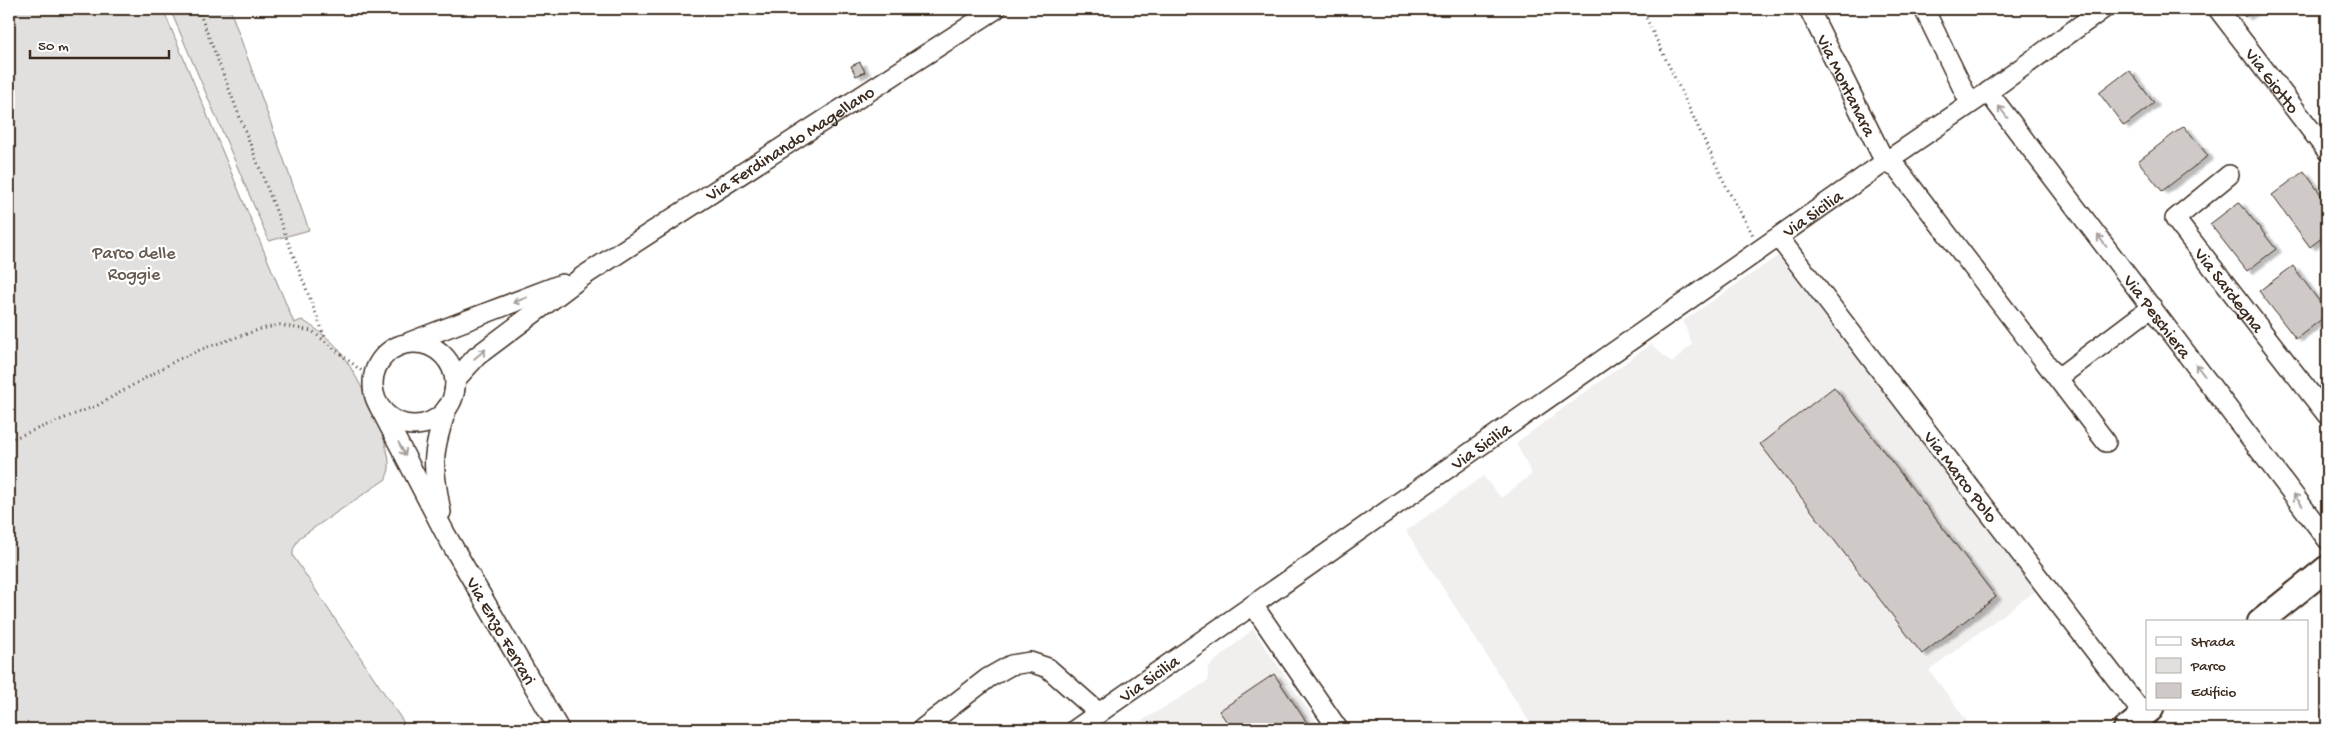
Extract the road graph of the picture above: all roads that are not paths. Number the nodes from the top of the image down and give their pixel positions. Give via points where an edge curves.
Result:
1 (996, 9) edge
2 (1809, 9) edge
3 (1924, 9) edge
4 (2103, 9) edge
5 (2218, 9) edge
6 (1988, 92) junction
7 (1970, 103) junction
8 (2327, 151) edge
9 (1885, 162) junction
10 (2230, 175) dead end
11 (1778, 238) junction
12 (582, 276) junction
13 (2152, 307) junction
14 (408, 343) junction
15 (2058, 378) junction
16 (450, 400) junction
17 (379, 406) junction
18 (2327, 415) edge
19 (2106, 442) dead end
20 (445, 533) junction
21 (2327, 539) edge
22 (2327, 568) edge
23 (1253, 605) junction
24 (2262, 620) edge
25 (1099, 713) junction
26 (2140, 718) edge
27 (559, 729) edge
28 (922, 729) edge
29 (1076, 729) edge
30 (1338, 729) edge

1 - 12 street, Via Ferdinando Magellano
2 - 9 street, Via Montanara
3 - 7 street
4 - 6 street, Via Sicilia
5 - 8 street, Via Giotto
6 - 7 street, Via Sicilia
13 -> 6 street, Via Peschiera
7 - 9 street, Via Sicilia
9 - 11 street, Via Sicilia
9 - 15 street via 1897,168
10 - 18 street, Via Sardegna via 2175,219
11 - 23 street, Via Sicilia
11 - 26 street, Via Marco Polo
12 -> 14 street, Via Ferdinando Magellano
16 -> 12 street, Via Ferdinando Magellano via 456,379 477,356
13 - 15 street
21 -> 13 street, Via Peschiera
14 - 16 street via 422,343 444,356 455,380
14 - 17 street via 396,346 378,363 374,375 374,396
15 - 19 street
16 - 17 street via 432,420 412,424 399,422
16 - 20 street, Via Enzo Ferrari via 433,454
17 -> 20 street, Via Enzo Ferrari
20 - 27 street, Via Enzo Ferrari
22 - 24 street
23 - 25 street, Via Sicilia
23 - 30 street
25 - 28 street via 1048,668 1030,662 1011,665 988,678
25 - 29 street, Via Sicilia

